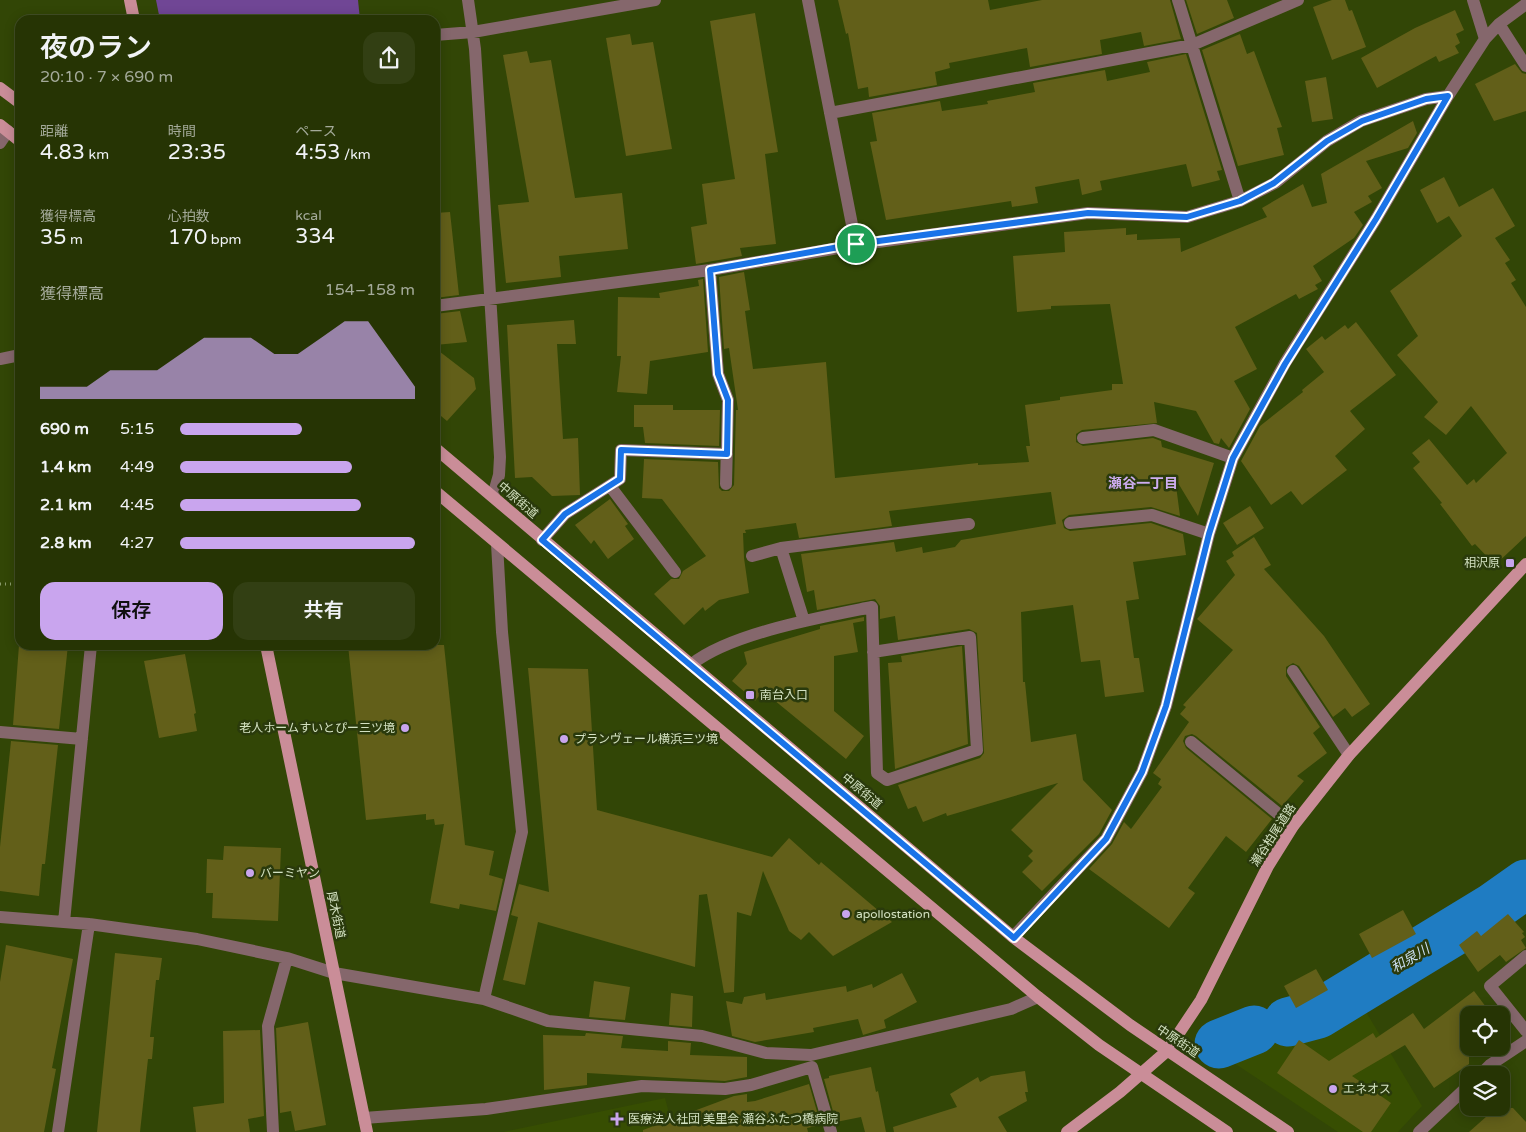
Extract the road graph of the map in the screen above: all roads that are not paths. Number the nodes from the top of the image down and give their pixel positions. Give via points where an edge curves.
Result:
1 (130, 0) edge
2 (468, 0) edge
3 (656, 0) edge
4 (808, 0) edge
5 (1178, 0) edge
6 (1298, 0) edge
7 (1474, 0) edge
8 (1526, 4) edge
9 (133, 15) edge
10 (1499, 24) junction
11 (473, 32) junction
12 (440, 35) edge
13 (1486, 39) junction
14 (1192, 45) junction
15 (1526, 66) edge
16 (0, 88) edge
17 (1448, 96) junction
18 (15, 99) edge
19 (830, 113) junction
20 (4, 128) edge
21 (15, 137) edge
22 (0, 143) edge
23 (1240, 201) junction
24 (856, 244) junction
25 (710, 270) junction
26 (492, 300) junction
27 (440, 305) edge
28 (15, 356) edge
29 (0, 359) edge
30 (1083, 438) dead end
31 (440, 452) edge
32 (727, 454) junction
33 (1233, 458) junction
34 (726, 484) dead end
35 (610, 486) junction
36 (440, 495) edge
37 (493, 496) junction
38 (1070, 523) dead end
39 (969, 524) dead end
40 (1209, 534) junction
41 (542, 540) junction
42 (497, 544) junction
43 (781, 548) junction
44 (752, 556) dead end
45 (1526, 564) edge
46 (676, 572) dead end
47 (804, 621) junction
48 (91, 650) edge
49 (267, 650) edge
50 (872, 652) junction
51 (692, 664) junction
52 (1292, 671) dead end
53 (0, 732) edge
54 (82, 739) junction
55 (1191, 742) dead end
56 (1349, 755) junction
57 (1293, 826) junction
58 (0, 918) edge
59 (64, 922) junction
60 (89, 924) junction
61 (1014, 938) junction
62 (1526, 956) edge
63 (286, 958) junction
64 (334, 973) junction
65 (1038, 996) junction
66 (484, 999) junction
67 (1526, 1031) edge
68 (1526, 1041) edge
69 (1166, 1050) junction
70 (812, 1061) junction
71 (1489, 1066) edge
72 (1141, 1075) junction
73 (1460, 1093) edge
74 (364, 1118) junction
75 (58, 1132) edge
76 (273, 1132) edge
77 (367, 1132) edge
78 (832, 1132) edge
79 (1067, 1132) edge
80 (1227, 1132) edge
81 (1288, 1132) edge
82 (1419, 1132) edge

1 - 9 main road
2 - 11 street
3 - 11 street
4 - 19 street
5 - 14 street
6 - 14 street
7 - 13 street
8 - 10 street
10 - 13 street
10 - 15 street
11 - 12 street
11 - 26 street
13 - 17 street
14 - 19 street
14 - 23 street
16 - 18 main road
17 - 23 street via 1426,99 1362,121 1327,141 1274,183
17 - 33 street via 1285,364
19 - 24 street
20 - 21 main road
20 - 22 street
23 - 24 street via 1187,217 1088,213
24 - 25 street
25 - 26 street
25 - 32 street via 718,374 728,400
26 - 27 street
26 - 37 street via 500,457
28 - 29 street
30 - 33 street via 1154,430
31 - 37 main road, 中原街道
32 - 34 street
32 - 35 street via 621,450 620,479
33 - 40 street
35 - 41 street via 565,514
35 - 46 street
36 - 42 main road
37 - 41 main road, 中原街道
38 - 40 street via 1152,515
39 - 43 street
40 - 61 street via 1166,706 1142,772 1106,839
41 - 51 main road, 中原街道
42 - 65 main road
42 - 66 street via 502,632 522,832
43 - 44 street
43 - 47 street
45 - 56 main road, 瀬谷柏尾道路
47 - 50 street via 872,607
47 - 51 street via 720,647
48 - 54 street
49 - 64 main road, 厚木街道
50 - 50 street via 877,773 887,780 977,750 970,637
51 - 61 main road, 中原街道
52 - 56 street
53 - 54 street
54 - 59 street
55 - 57 street
56 - 57 main road, 瀬谷柏尾道路
57 - 69 main road, 瀬谷柏尾道路 via 1268,866 1201,1000
58 - 59 street
59 - 60 street
60 - 63 street via 197,939
60 - 75 street
61 - 69 main road, 中原街道
62 - 67 street via 1490,986
63 - 64 street
63 - 76 street via 268,1026
64 - 66 street
64 - 74 main road, 厚木街道
65 - 70 street via 1011,1010
65 - 72 main road
66 - 70 street via 548,1021 702,1036
68 - 71 street
69 - 72 main road, 瀬谷柏尾道路
69 - 81 main road, 中原街道
70 - 74 street via 751,1085 726,1089 642,1086 486,1109
70 - 78 street
72 - 79 main road, 瀬谷柏尾道路
72 - 80 main road
73 - 82 street
74 - 77 main road, 厚木街道

